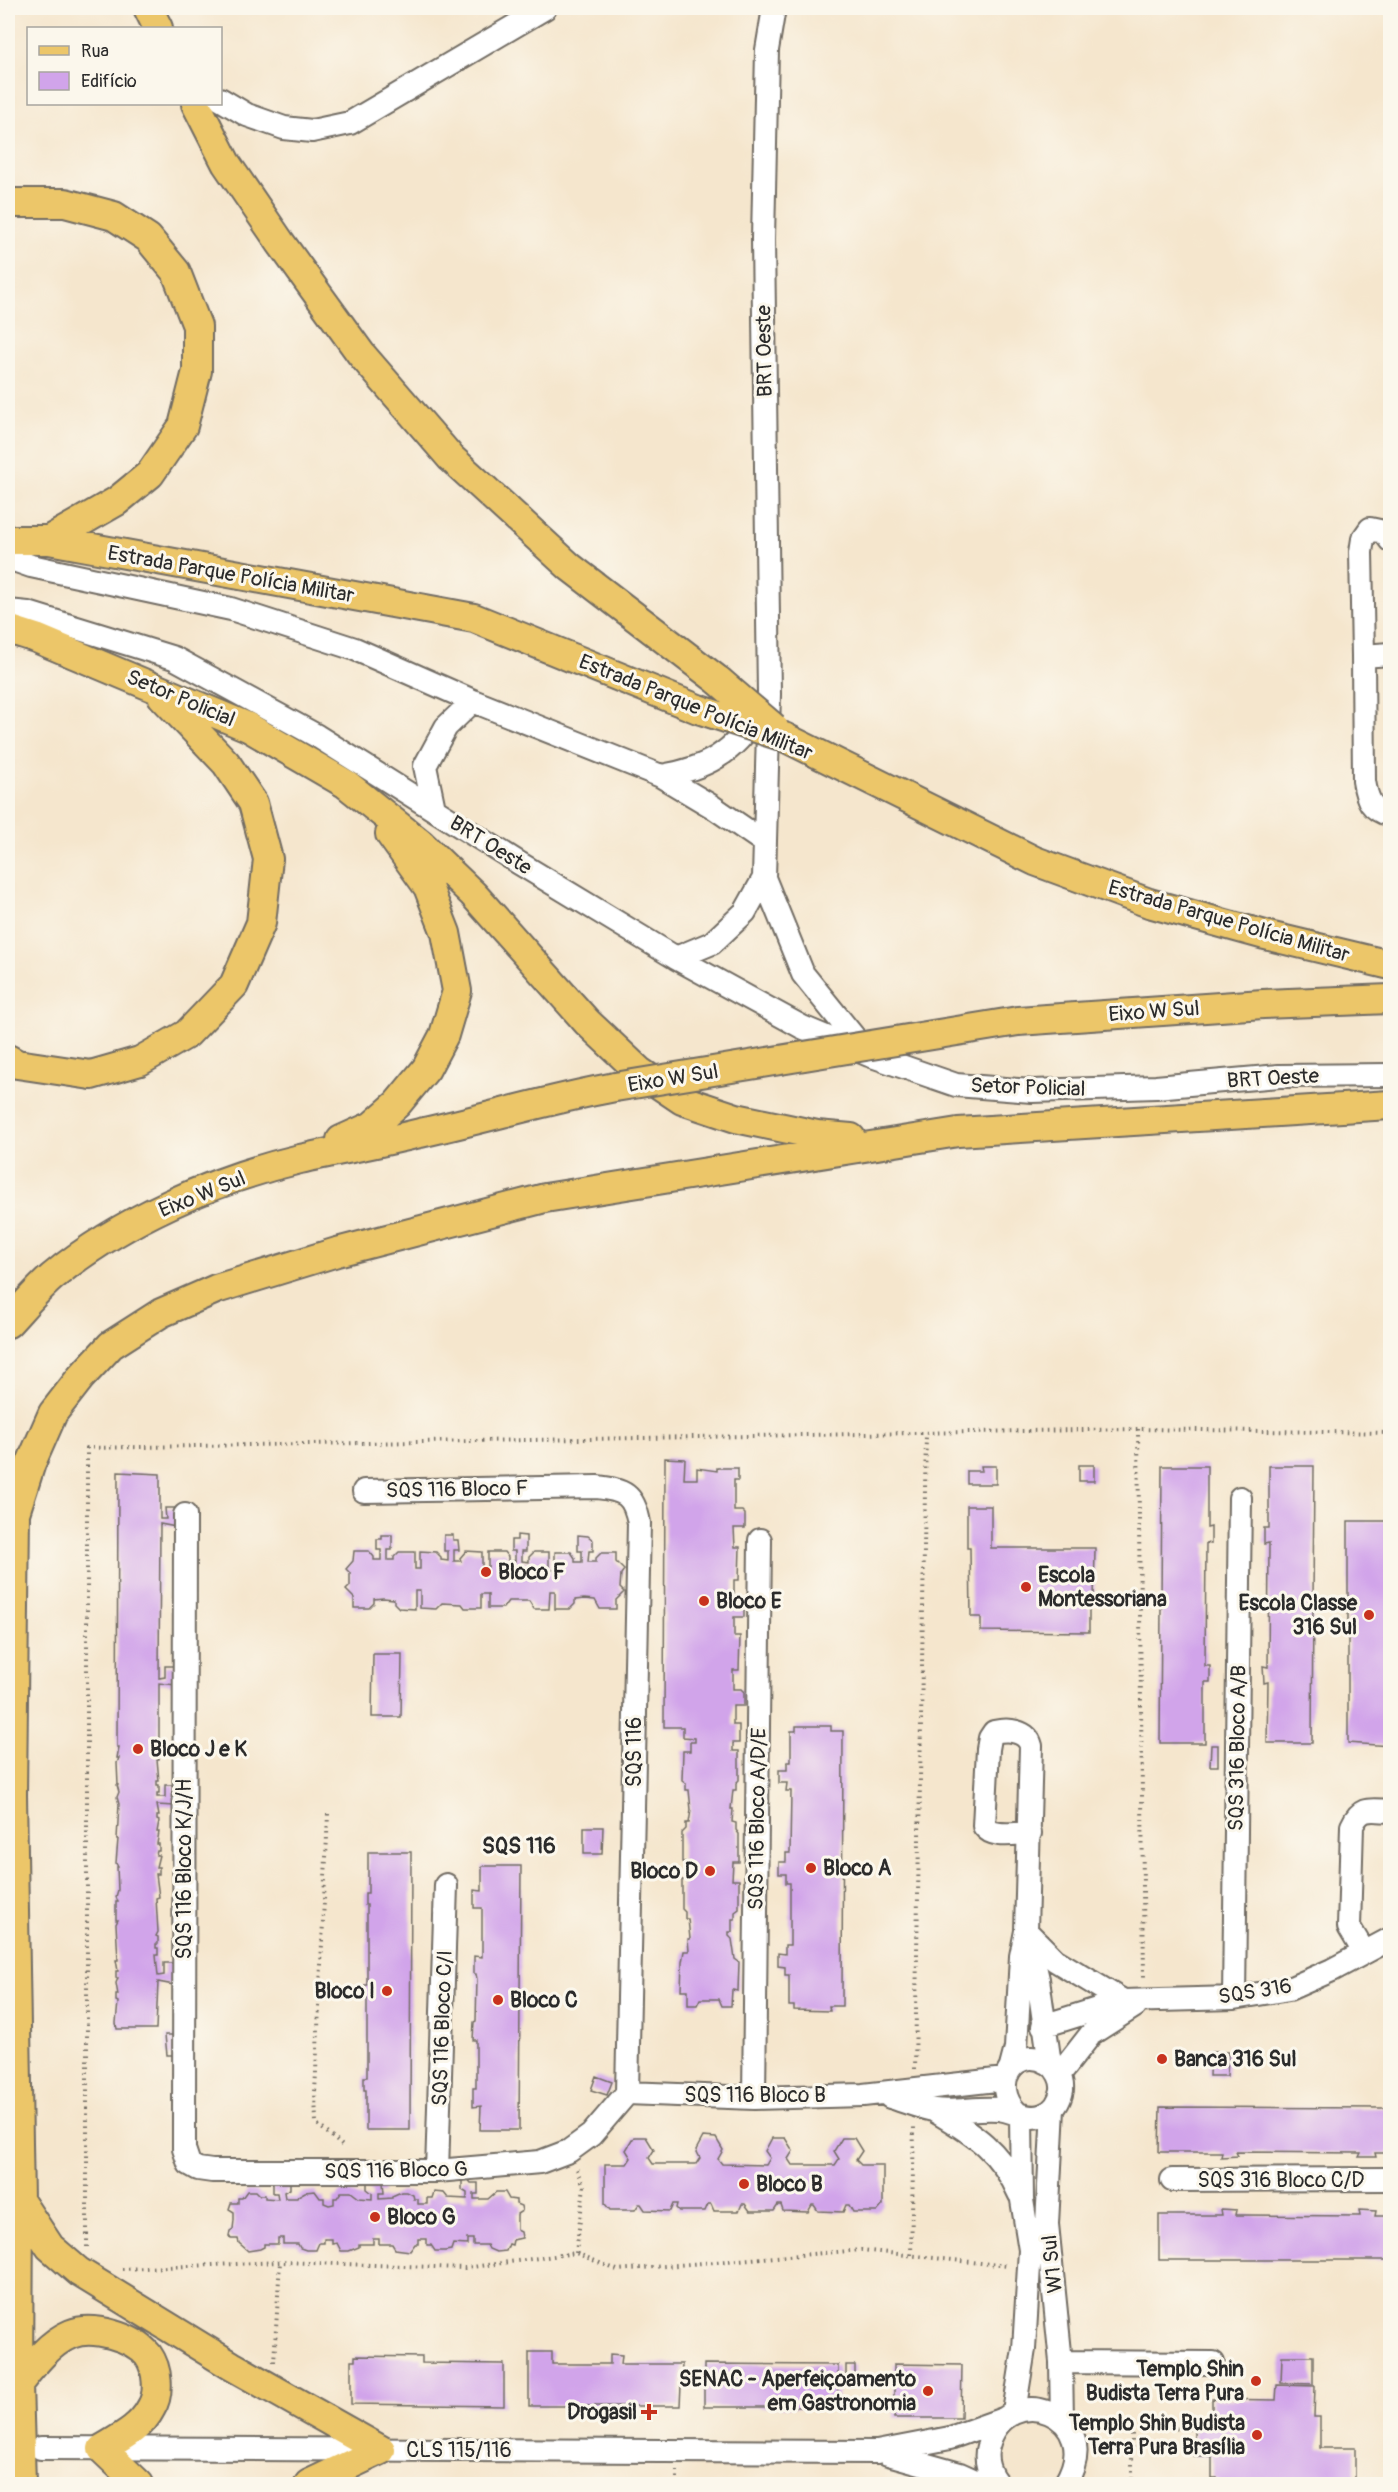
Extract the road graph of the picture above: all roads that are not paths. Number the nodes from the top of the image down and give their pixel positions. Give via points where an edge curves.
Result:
1 (149, 8) edge
2 (545, 8) edge
3 (774, 8) edge
4 (158, 27) edge
5 (166, 27) edge
6 (222, 100) edge
7 (197, 105) edge
8 (8, 203) edge
9 (8, 540) edge
10 (49, 540) junction
11 (1390, 540) edge
12 (8, 558) edge
13 (8, 612) edge
14 (8, 629) edge
15 (1390, 654) edge
16 (1363, 656) junction
17 (152, 685) junction
18 (769, 694) junction
19 (473, 700) junction
20 (784, 737) junction
21 (661, 776) junction
22 (346, 784) junction
23 (434, 809) junction
24 (1390, 815) edge
25 (764, 842) junction
26 (764, 878) junction
27 (676, 958) junction
28 (1390, 964) edge
29 (1390, 999) edge
30 (869, 1055) junction
31 (8, 1059) edge
32 (1390, 1075) edge
33 (1156, 1087) joint
34 (1390, 1106) edge
35 (892, 1142) junction
36 (298, 1160) junction
37 (8, 1323) edge
38 (549, 1487) joint
39 (364, 1491) dead end
40 (1240, 1498) dead end
41 (185, 1515) dead end
42 (760, 1540) dead end
43 (10, 1786) edge
44 (1390, 1811) edge
45 (1030, 1833) dead end
46 (446, 1885) dead end
47 (1026, 1931) junction
48 (1390, 1939) edge
49 (1364, 1952) junction
50 (1234, 1998) junction
51 (1134, 2000) junction
52 (1043, 2026) junction
53 (1055, 2069) junction
54 (1008, 2073) junction
55 (627, 2093) junction
56 (883, 2095) junction
57 (754, 2098) junction
58 (1053, 2109) junction
59 (933, 2110) junction
60 (1019, 2114) junction
61 (184, 2115) joint
62 (437, 2171) junction
63 (1390, 2179) edge
64 (1172, 2180) dead end
65 (19, 2200) junction
66 (1022, 2200) junction
67 (1061, 2362) junction
68 (1214, 2363) dead end
69 (18, 2384) junction
70 (1009, 2416) junction
71 (1062, 2420) junction
72 (41, 2448) dead end
73 (102, 2449) junction
74 (381, 2450) junction
75 (878, 2452) junction
76 (21, 2484) edge
77 (139, 2484) edge
78 (309, 2484) edge
79 (982, 2484) edge
80 (998, 2484) edge
81 (1065, 2484) edge

1 - 4 main road
1 - 5 street
2 - 6 street via 350,123 312,131 284,128 247,115
3 - 18 street, BRT Oeste via 766,50 763,239
7 - 20 main road, bridge via 226,163 280,242 361,354 451,458 570,567 719,681
8 - 10 main road via 65,203 114,216 148,238 176,272 197,326 197,371 183,426 150,474 117,501
9 - 10 main road, Estrada Parque Polícia Militar
10 - 20 main road, Estrada Parque Polícia Militar, bridge via 474,618 698,709
11 - 16 street via 1377,529 1370,529 1364,539
12 - 19 street via 231,609 355,649
13 - 23 street via 27,613 174,658 317,736
14 - 17 main road, Setor Policial
15 - 16 street
16 - 24 street via 1366,798 1378,812
17 - 22 main road, Setor Policial via 248,727
17 - 31 main road via 226,763 253,803 268,859 261,923 234,985 187,1034 140,1062 91,1075 17,1064
18 - 21 street via 749,728 728,752 687,772
18 - 25 street, BRT Oeste
19 - 21 street
19 - 23 street, BRT Oeste via 446,727 425,766
20 - 28 main road, Estrada Parque Polícia Militar via 1035,861 1149,903
21 - 25 street
22 - 35 main road via 421,844 473,894 587,1022 639,1071 682,1100 736,1118 817,1135
22 - 36 main road via 399,844 428,886 446,933 457,991 444,1035 426,1069 398,1104 372,1126
23 - 27 street, BRT Oeste
25 - 26 street, BRT Oeste
26 - 27 street, BRT Oeste via 745,912 712,943
26 - 30 street, BRT Oeste via 803,974
27 - 30 street, BRT Oeste via 802,1027
29 - 36 main road, Eixo W Sul, bridge via 1018,1021 583,1093
30 - 33 street, Setor Policial via 956,1084 1032,1091
32 - 33 street, BRT Oeste via 1280,1076
34 - 35 main road via 958,1132
35 - 43 main road via 545,1198 337,1252 216,1289 161,1313 111,1345 54,1413 31,1463 15,1513
36 - 37 main road, Eixo W Sul via 170,1203 96,1246 51,1278
38 - 39 street, SQS 116 Bloco F
38 - 55 street, SQS 116 via 616,1489 633,1502 639,1522
40 - 50 street, SQS 316 Bloco A/B
41 - 61 street, SQS 116 Bloco K/J/H
42 - 57 street, SQS 116 Bloco A/D/E
43 - 65 main road
44 - 49 street via 1365,1810 1357,1815 1352,1827 1349,1926
45 - 47 street
46 - 62 street, SQS 116 Bloco C/I
47 - 51 street via 1055,1960
47 - 52 street via 1038,1979
47 - 54 street via 1016,2048
48 - 49 street, SQS 316
49 - 50 street, SQS 316 via 1289,1989
50 - 51 street, SQS 316
51 - 52 street, SQS 316
51 - 53 street
52 - 53 street
53 - 54 street via 1037,2058 1023,2060
53 - 58 street via 1062,2087
54 - 56 street, SQS 116 Bloco B
54 - 60 street via 1004,2091 1008,2104
55 - 57 street, SQS 116 Bloco B
55 - 62 street, SQS 116 Bloco G via 591,2135 569,2151 540,2162
56 - 57 street, SQS 116 Bloco B
56 - 59 street, SQS 116 Bloco B
58 - 60 street via 1032,2117
58 - 67 street, W1 Sul via 1047,2224
59 - 60 street, SQS 116 Bloco B via 997,2109
59 - 66 street, SQS 116 Bloco B via 988,2145
60 - 66 street, W1 Sul
61 - 62 street, SQS 116 Bloco G via 186,2158 198,2169
63 - 64 street, SQS 316 Bloco C/D
65 - 69 main road
65 - 74 main road via 50,2247 79,2272 232,2366
66 - 70 street, W1 Sul via 1029,2268 1024,2349
67 - 68 street
67 - 71 street, W1 Sul
69 - 73 main road via 36,2362 70,2334 99,2331 140,2349 148,2356 155,2373 157,2391 152,2408 136,2428
69 - 76 main road
70 - 71 street, CLS 115/116 via 1039,2409
70 - 75 street, CLS 115/116 via 950,2438
70 - 80 street via 992,2433 987,2449 988,2466
71 - 81 street via 1073,2434 1077,2451 1074,2470
72 - 73 street, CLS 115/116
73 - 74 street, CLS 115/116
73 - 77 main road
74 - 75 street, CLS 115/116
74 - 78 main road
75 - 79 street, CLS 115/116 via 960,2474

